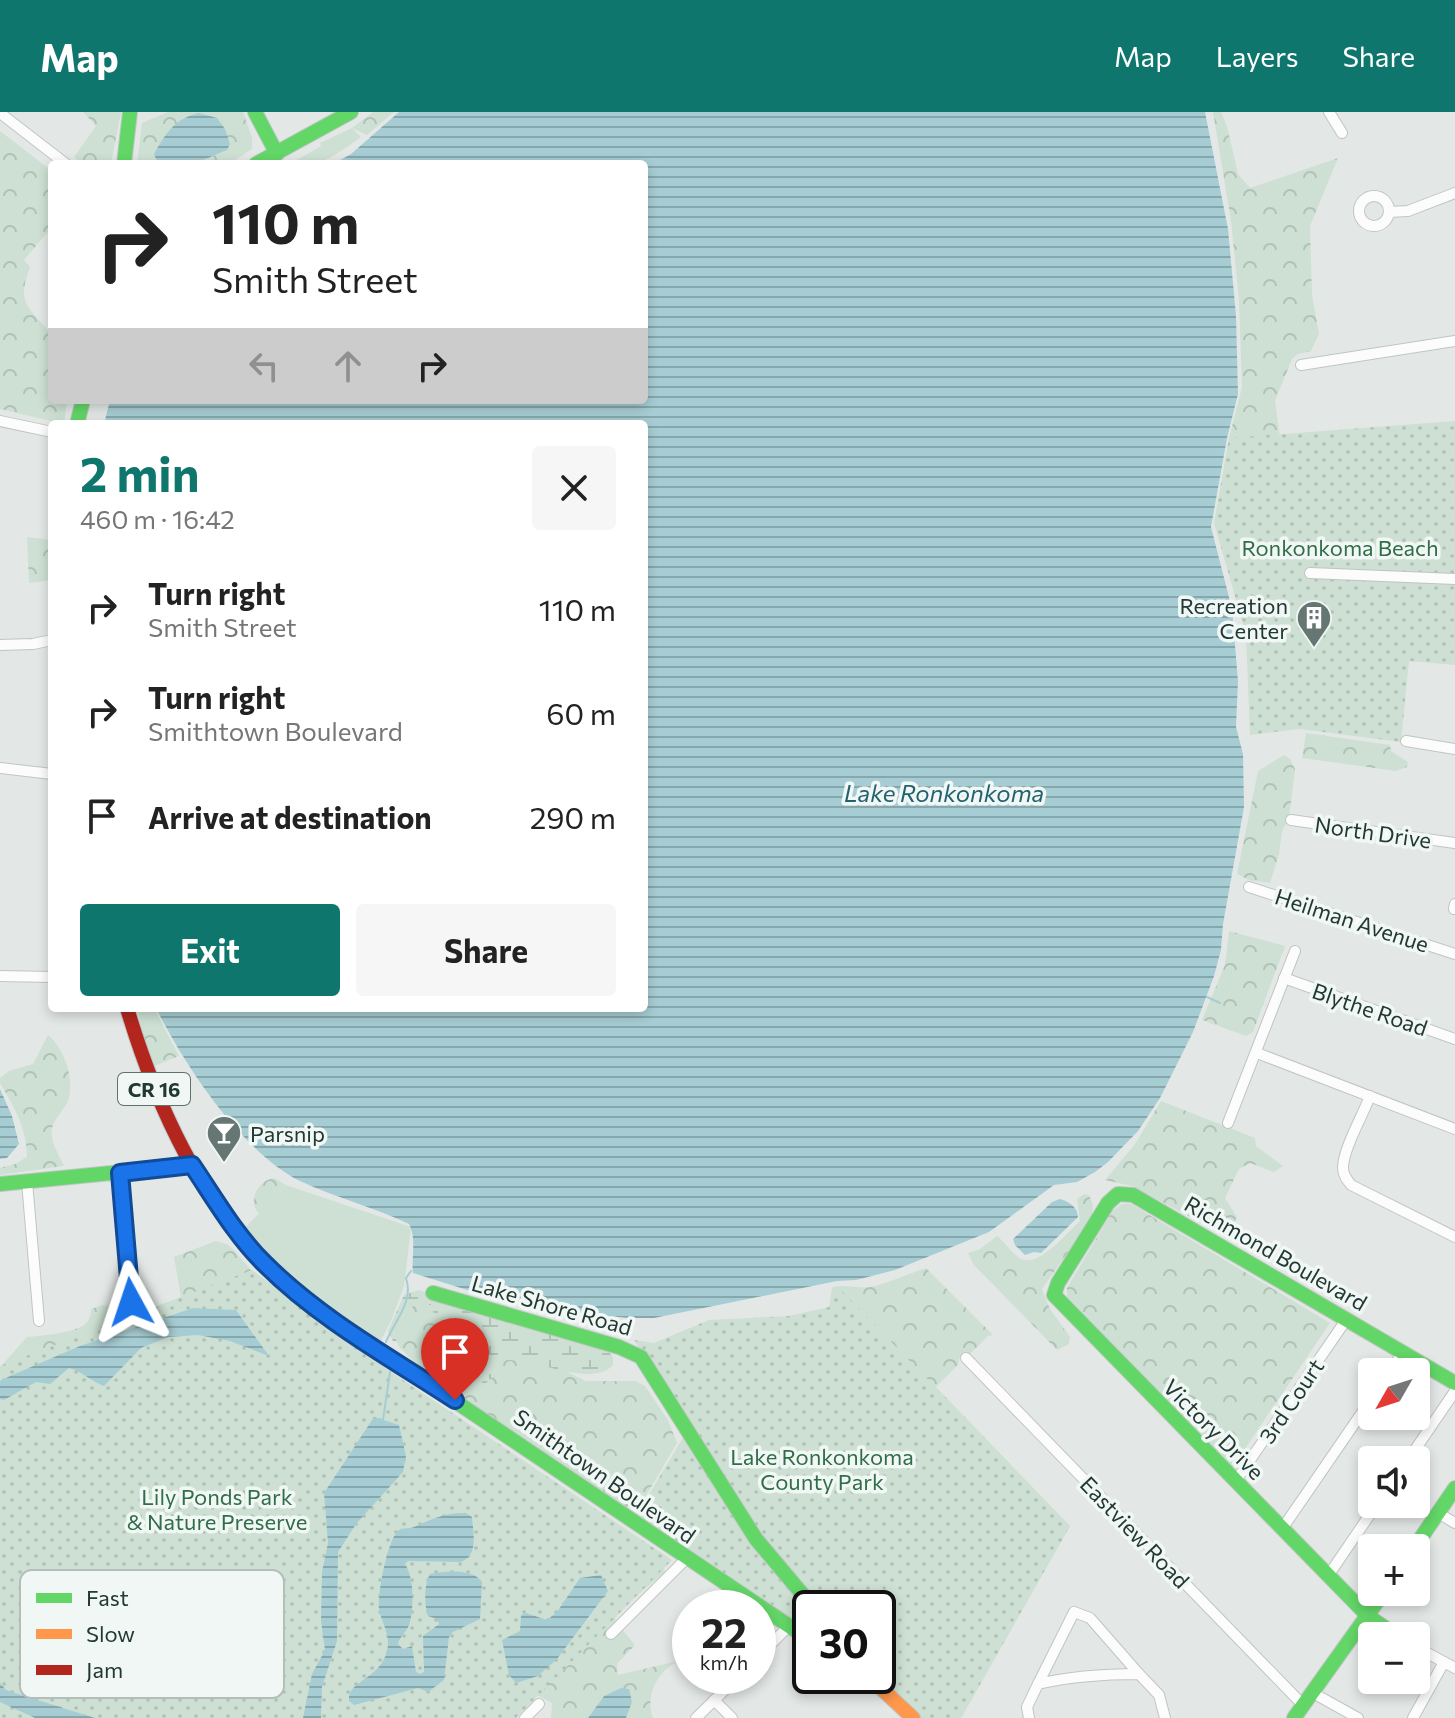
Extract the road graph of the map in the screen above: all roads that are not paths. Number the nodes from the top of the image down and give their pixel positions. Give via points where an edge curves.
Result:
1 (130, 112) edge
2 (255, 112) edge
3 (351, 112) edge
4 (0, 113) edge
5 (1331, 113) edge
6 (1342, 133) dead end
7 (277, 154) junction
8 (61, 160) edge
9 (124, 160) edge
10 (264, 160) edge
11 (1455, 193) edge
12 (1389, 212) dead end
13 (1455, 341) edge
14 (1301, 365) dead end
15 (0, 421) edge
16 (48, 431) edge
17 (1310, 573) dead end
18 (1455, 579) edge
19 (48, 641) edge
20 (0, 645) edge
21 (1406, 741) dead end
22 (1455, 749) edge
23 (0, 768) edge
24 (48, 774) edge
25 (1291, 820) dead end
26 (1455, 843) edge
27 (1249, 887) dead end
28 (1295, 951) dead end
29 (1455, 954) edge
30 (0, 976) edge
31 (48, 977) edge
32 (1284, 978) junction
33 (128, 1012) edge
34 (1455, 1039) edge
35 (1257, 1053) junction
36 (1370, 1096) junction
37 (1228, 1123) dead end
38 (1455, 1129) edge
39 (192, 1165) junction
40 (120, 1173) junction
41 (27, 1182) junction
42 (0, 1184) edge
43 (1089, 1236) joint
44 (1455, 1237) edge
45 (433, 1293) dead end
46 (131, 1302) dead end
47 (1346, 1320) junction
48 (39, 1321) dead end
49 (1403, 1352) junction
50 (966, 1358) dead end
51 (1399, 1358) edge
52 (1455, 1383) edge
53 (1455, 1391) edge
54 (1358, 1418) edge
55 (1418, 1446) edge
56 (1235, 1482) junction
57 (1455, 1488) edge
58 (1438, 1513) junction
59 (1367, 1518) edge
60 (1455, 1523) edge
61 (1282, 1529) junction
62 (1424, 1534) edge
63 (686, 1559) junction
64 (1328, 1576) junction
65 (799, 1590) edge
66 (1375, 1606) edge
67 (1368, 1616) junction
68 (1377, 1622) edge
69 (788, 1627) junction
70 (792, 1629) edge
71 (611, 1634) dead end
72 (776, 1639) edge
73 (1430, 1654) edge
74 (1444, 1662) junction
75 (1455, 1668) edge
76 (1139, 1674) junction
77 (1038, 1684) junction
78 (1313, 1693) junction
79 (720, 1694) edge
80 (887, 1694) edge
81 (714, 1700) junction
82 (539, 1704) dead end
83 (1299, 1712) edge
84 (525, 1718) edge
85 (696, 1718) edge
86 (732, 1718) edge
87 (913, 1718) edge
88 (1029, 1718) edge
89 (1165, 1718) edge
90 (1358, 1718) edge
91 (1413, 1718) edge

1 - 9 street
2 - 7 street
3 - 7 street
4 - 8 street
5 - 6 street
7 - 10 street
11 - 12 street via 1408,211
13 - 14 street
15 - 16 street
17 - 18 street
19 - 20 street
21 - 22 street
23 - 24 street
25 - 26 street, North Drive
27 - 29 street, Heilman Avenue
28 - 32 street
30 - 31 street
32 - 34 street, Blythe Road
32 - 35 street
33 - 39 street, Smithtown Boulevard / CR 16 via 148,1076
35 - 36 street
35 - 37 street
36 - 38 street
36 - 44 street via 1345,1157 1344,1177
39 - 40 street
39 - 63 street, Smithtown Boulevard / CR 16 via 264,1264 309,1303
40 - 41 street
40 - 46 street
41 - 42 street
41 - 48 street
43 - 47 street, Richmond Boulevard via 1108,1203 1118,1194 1133,1195
43 - 56 street, Victory Drive via 1054,1295
45 - 65 street, Lake Shore Road via 641,1357 756,1539
47 - 49 street, Richmond Boulevard
47 - 56 street, 3rd Court
49 - 51 street
49 - 52 street, Richmond Boulevard
50 - 83 street, Eastview Road
53 - 55 street
54 - 61 street
56 - 61 street, Victory Drive
57 - 58 street
58 - 60 street
58 - 62 street
59 - 64 street
61 - 64 street, Victory Drive
63 - 69 street, Smithtown Boulevard / CR 16
63 - 71 street
64 - 67 street, Victory Drive
66 - 67 street
67 - 68 street, Victory Drive
67 - 78 street
69 - 70 street, Smithtown Boulevard / CR 16
69 - 72 street
73 - 74 street
74 - 75 street
74 - 91 street
76 - 77 street via 1068,1676
76 - 77 street via 1090,1618 1074,1612
76 - 89 street via 1159,1695
77 - 88 street via 1027,1707
78 - 83 street
78 - 90 street
79 - 81 street
80 - 87 street
81 - 85 street
81 - 86 street
82 - 84 street

